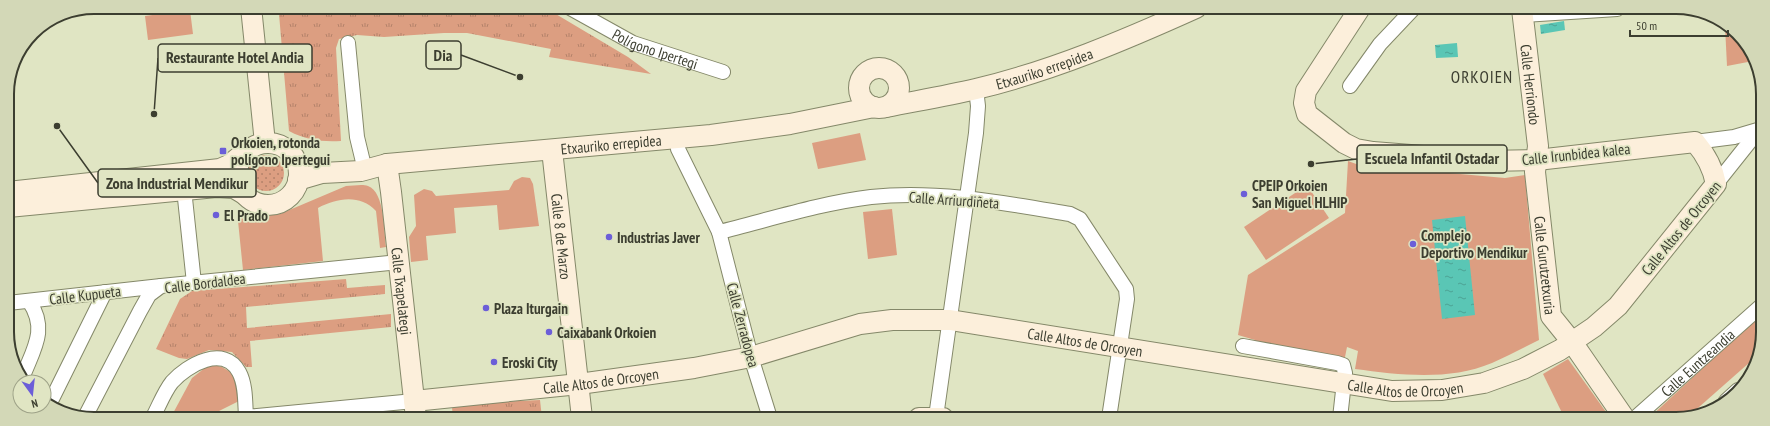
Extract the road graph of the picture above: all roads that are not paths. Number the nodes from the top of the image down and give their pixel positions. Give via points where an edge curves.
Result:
1 (251, 14) edge
2 (581, 14) edge
3 (1156, 14) edge
4 (1182, 14) edge
5 (1356, 14) edge
6 (1408, 14) edge
7 (1522, 14) edge
8 (348, 42) dead end
9 (723, 72) dead end
10 (1350, 86) dead end
11 (899, 89) junction
12 (976, 89) junction
13 (859, 91) junction
14 (880, 107) junction
15 (834, 115) junction
16 (1756, 133) edge
17 (678, 137) junction
18 (1756, 138) edge
19 (1695, 142) junction
20 (257, 145) junction
21 (552, 150) junction
22 (292, 153) junction
23 (1537, 160) junction
24 (363, 162) junction
25 (387, 164) junction
26 (298, 180) junction
27 (1716, 184) junction
28 (184, 189) junction
29 (14, 191) edge
30 (244, 194) junction
31 (967, 197) junction
32 (14, 206) edge
33 (719, 232) junction
34 (399, 262) junction
35 (194, 283) junction
36 (161, 286) junction
37 (105, 292) junction
38 (28, 301) junction
39 (14, 302) edge
40 (1756, 310) edge
41 (950, 320) junction
42 (1572, 342) junction
43 (1243, 346) dead end
44 (1119, 348) junction
45 (751, 357) junction
46 (25, 371) edge
47 (579, 384) junction
48 (1344, 384) junction
49 (52, 399) edge
50 (415, 409) edge
51 (88, 412) edge
52 (156, 412) edge
53 (246, 412) edge
54 (352, 412) edge
55 (581, 412) edge
56 (768, 412) edge
57 (934, 412) edge
58 (1110, 412) edge
59 (1341, 412) edge
60 (1620, 412) edge
61 (1642, 412) edge

1 - 20 street
2 - 9 street, Polígono Ipertegi via 633,43
3 - 11 street, Etxauriko errepidea via 1099,39 1042,59 922,93 907,93
4 - 12 street, Etxauriko errepidea via 1078,57
5 - 23 street, Calle Irunbidea kalea via 1306,91 1304,103 1307,114 1344,143 1356,149 1486,161
6 - 10 street via 1380,44
7 - 23 street, Calle Herriondo via 1538,146
8 - 24 street via 357,137
11 - 13 street via 894,75 883,69 876,69 865,74
11 - 14 street via 896,99
12 - 14 street, Etxauriko errepidea
12 - 31 street via 976,134
13 - 14 street via 864,102
13 - 15 street
14 - 15 street, Etxauriko errepidea
15 - 17 street, Etxauriko errepidea via 790,124
16 - 19 street, Calle Irunbidea kalea
17 - 21 street, Etxauriko errepidea
17 - 33 street via 678,149
18 - 27 street, Calle Altos de Orcoyen
19 - 23 street, Calle Irunbidea kalea
19 - 27 street via 1705,153
20 - 22 street via 275,143
20 - 29 street via 220,169
20 - 30 street via 239,161 239,186
21 - 25 street, Etxauriko errepidea
21 - 47 street, Calle 8 de Marzo
22 - 24 street, Etxauriko errepidea via 319,163
22 - 26 street via 299,171
23 - 42 street, Calle Gurutzetxuria via 1536,178 1551,316
24 - 25 street, Etxauriko errepidea
25 - 26 street, Etxauriko errepidea via 361,171 322,173
25 - 34 street, Calle Txapelategi
26 - 30 street via 290,196 275,204 258,204
27 - 42 street, Calle Altos de Orcoyen via 1618,306
28 - 30 street via 234,188
28 - 32 street
28 - 35 street
31 - 33 street, Calle Arriurdiñeta via 908,195 870,198 829,205
31 - 41 street
31 - 44 street, Calle Arriurdiñeta via 1070,214 1080,219 1126,289 1127,299
33 - 45 street, Calle Zerradopea
34 - 35 street, Calle Bordaldea
34 - 50 street, Calle Txapelategi
35 - 36 street, Calle Bordaldea
36 - 37 street, Calle Kupueta
36 - 51 street, Calle Bordaldea via 149,296 140,311
37 - 38 street, Calle Kupueta
37 - 49 street
38 - 39 street, Calle Kupueta
38 - 46 street via 39,323 39,334
40 - 61 street, Calle Euntzeandia
41 - 44 street, Calle Altos de Orcoyen
41 - 45 street, Calle Altos de Orcoyen via 892,320 860,324
41 - 57 street
42 - 48 street, Calle Altos de Orcoyen via 1523,369 1456,388 1392,391
42 - 60 street, Calle Gurutzetxuria
43 - 48 street via 1343,365
44 - 48 street, Calle Altos de Orcoyen
44 - 58 street, Calle Arriurdiñeta
45 - 47 street, Calle Altos de Orcoyen via 694,368
45 - 56 street, Calle Zerradopea
47 - 50 street, Calle Altos de Orcoyen
47 - 55 street, Calle 8 de Marzo
48 - 59 street
50 - 54 street, Calle Altos de Orcoyen
52 - 53 street via 171,384 181,373 204,360 218,358 234,364 240,373

